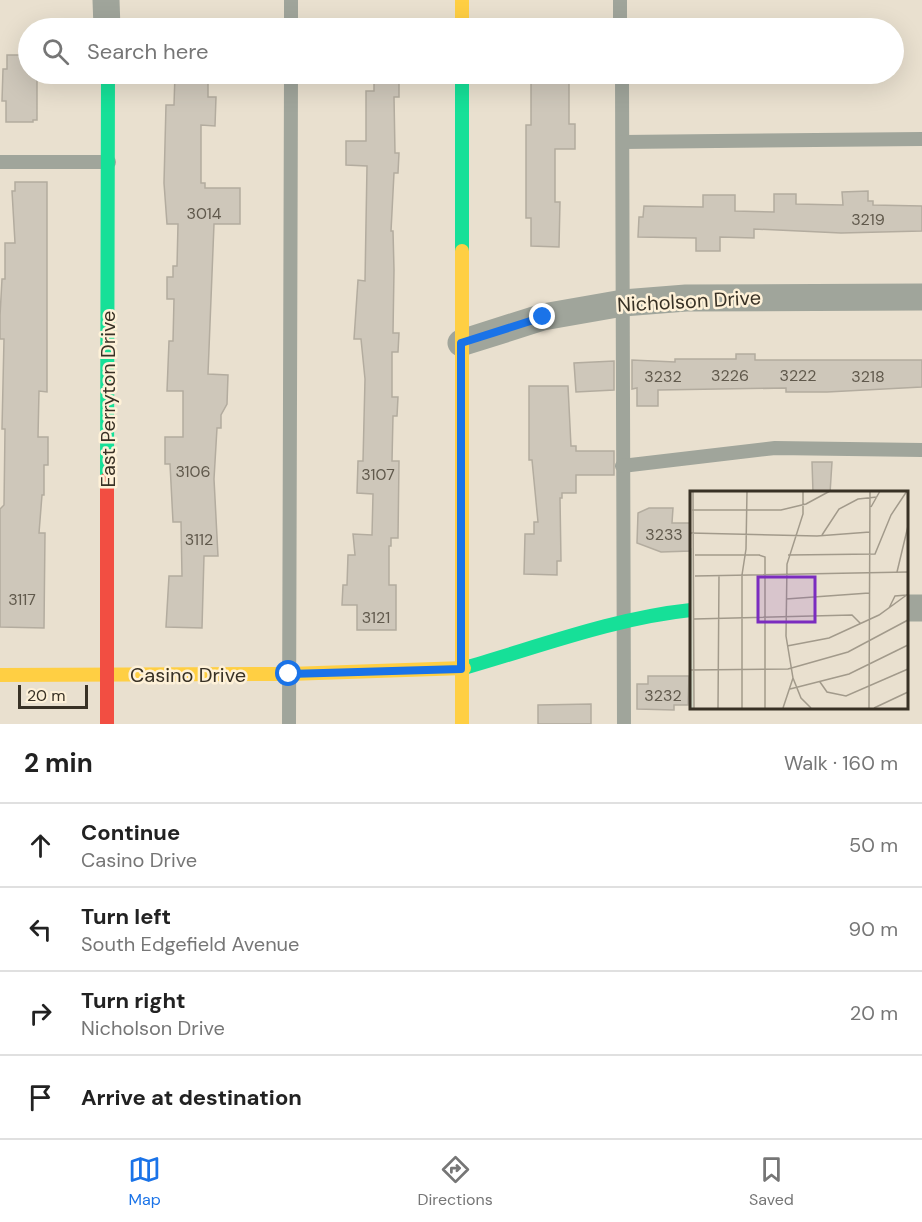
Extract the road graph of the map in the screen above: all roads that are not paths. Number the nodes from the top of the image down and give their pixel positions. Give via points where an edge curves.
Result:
1 (106, 0) edge
2 (291, 0) edge
3 (462, 0) edge
4 (620, 0) edge
5 (107, 18) edge
6 (291, 18) edge
7 (462, 18) edge
8 (620, 18) edge
9 (108, 84) edge
10 (291, 84) edge
11 (462, 84) edge
12 (621, 84) edge
13 (922, 139) edge
14 (623, 142) junction
15 (0, 162) edge
16 (110, 162) junction
17 (922, 297) edge
18 (623, 303) junction
19 (461, 343) junction
20 (922, 450) edge
21 (622, 466) junction
22 (690, 610) edge
23 (622, 624) junction
24 (461, 669) junction
25 (289, 674) junction
26 (0, 675) edge
27 (107, 675) junction
28 (107, 724) edge
29 (289, 724) edge
30 (462, 724) edge
31 (624, 724) edge

1 - 5 street
2 - 6 lane
3 - 7 street
4 - 8 lane
9 - 16 street, East Perryton Drive
10 - 25 lane
11 - 19 street
12 - 14 lane
13 - 14 lane
14 - 18 lane
15 - 16 lane
16 - 27 street, East Perryton Drive
17 - 18 street, Nicholson Drive via 686,298
18 - 19 street, Nicholson Drive via 543,317
18 - 21 lane
19 - 24 street
20 - 21 lane via 775,448
21 - 23 lane
22 - 23 street, Casino Drive
23 - 24 street, Casino Drive
23 - 31 lane
24 - 25 street, Casino Drive
24 - 30 street
25 - 27 street, Casino Drive
25 - 29 lane
26 - 27 street, Casino Drive
27 - 28 street, East Perryton Drive

